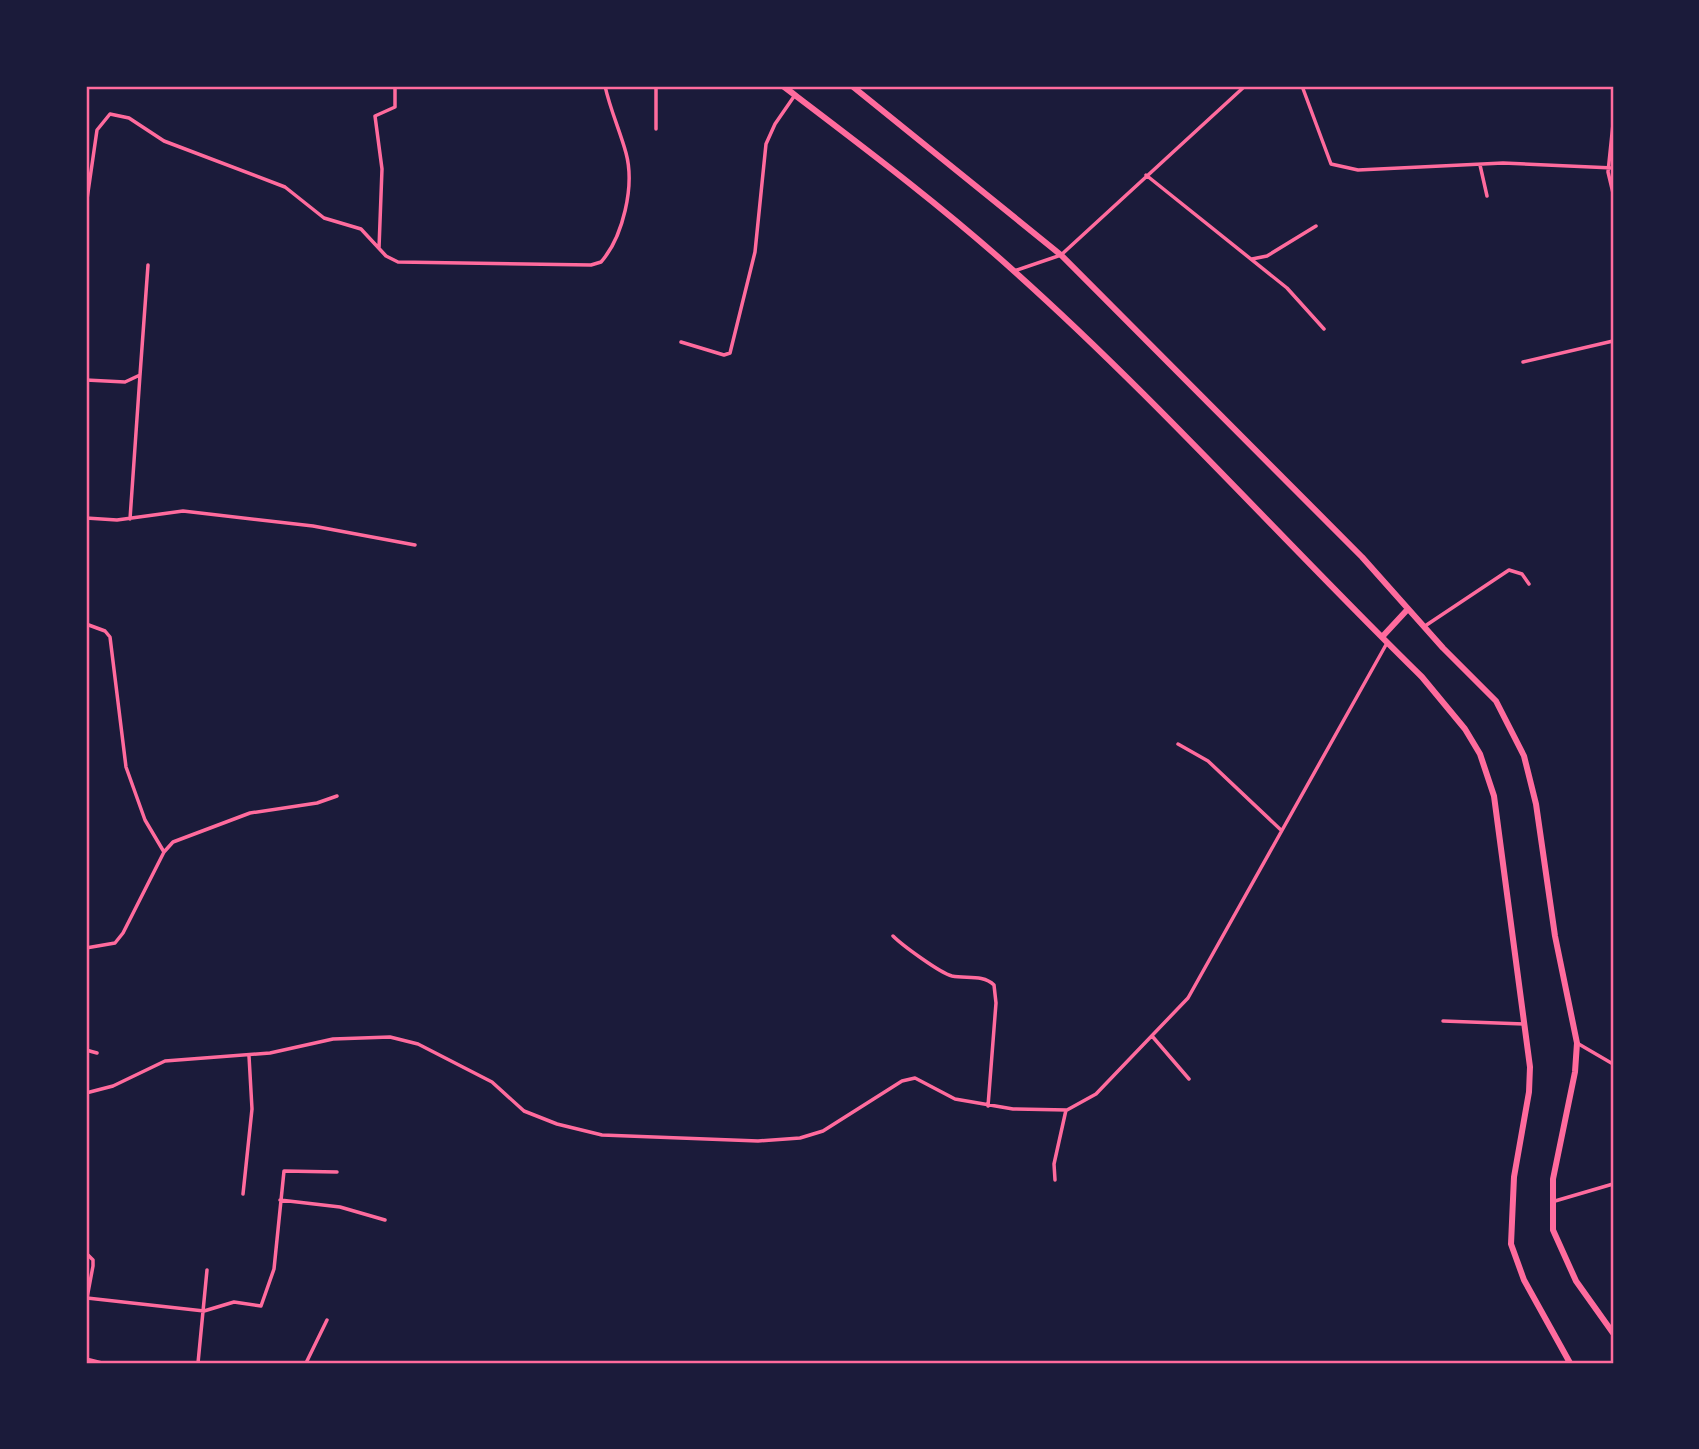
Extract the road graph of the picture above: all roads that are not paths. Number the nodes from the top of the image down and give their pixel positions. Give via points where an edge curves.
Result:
1 (395, 86) edge
2 (605, 86) edge
3 (656, 86) edge
4 (783, 86) edge
5 (852, 86) edge
6 (1245, 86) edge
7 (1301, 86) edge
8 (1236, 88) edge
9 (795, 95) junction
10 (1613, 124) edge
11 (656, 129) dead end
12 (1480, 165) junction
13 (1611, 168) edge
14 (1146, 175) junction
15 (1613, 193) edge
16 (1487, 196) dead end
17 (86, 206) edge
18 (1316, 226) dead end
19 (379, 248) junction
20 (1061, 255) junction
21 (1252, 259) junction
22 (148, 265) dead end
23 (1014, 271) junction
24 (1324, 329) dead end
25 (1613, 341) edge
26 (681, 342) dead end
27 (1522, 362) dead end
28 (140, 374) junction
29 (86, 380) edge
30 (86, 517) edge
31 (130, 519) junction
32 (415, 545) dead end
33 (1530, 584) dead end
34 (1408, 610) junction
35 (86, 624) edge
36 (1423, 627) junction
37 (1384, 640) junction
38 (1178, 744) dead end
39 (337, 796) dead end
40 (1281, 830) junction
41 (164, 852) junction
42 (893, 936) dead end
43 (86, 948) edge
44 (1443, 1021) dead end
45 (1526, 1024) junction
46 (1152, 1037) junction
47 (1577, 1043) junction
48 (86, 1050) edge
49 (97, 1053) dead end
50 (248, 1056) junction
51 (1613, 1064) edge
52 (1189, 1079) dead end
53 (86, 1093) edge
54 (988, 1107) junction
55 (1066, 1110) junction
56 (337, 1172) dead end
57 (1055, 1180) dead end
58 (1613, 1184) edge
59 (243, 1194) dead end
60 (280, 1200) junction
61 (1550, 1202) junction
62 (385, 1220) dead end
63 (86, 1253) edge
64 (207, 1270) dead end
65 (86, 1301) edge
66 (204, 1311) junction
67 (327, 1320) dead end
68 (1613, 1333) edge
69 (86, 1359) edge
70 (95, 1362) edge
71 (102, 1363) edge
72 (198, 1363) edge
73 (306, 1363) edge
74 (1570, 1363) edge

1 - 19 street via 396,107 374,116 382,169
2 - 19 street via 628,168 625,207 601,262 413,264 398,262
3 - 11 street
4 - 9 highway
5 - 20 highway
6 - 8 street
7 - 12 street via 1331,164 1358,170
8 - 14 street
9 - 23 highway
9 - 26 street via 766,144 755,252 730,353
10 - 13 street
12 - 13 street
12 - 16 street
13 - 15 street
14 - 20 street
14 - 21 street
17 - 19 street via 97,130 110,114 119,115 164,141 285,187 324,218 361,229
18 - 21 street via 1267,256
20 - 23 street
20 - 34 highway via 1362,557
21 - 24 street via 1287,288
22 - 28 street
23 - 37 highway via 1216,467
25 - 27 street
28 - 29 street via 125,382
28 - 31 street
30 - 31 street
31 - 32 street via 183,510 313,526
33 - 36 street via 1522,574 1509,570
34 - 36 highway
34 - 37 highway
35 - 41 street via 110,637 126,767 145,820
36 - 47 highway via 1496,701 1524,756
37 - 40 street
37 - 45 highway via 1445,702 1488,774
38 - 40 street via 1208,761
39 - 41 street via 241,816 190,833
40 - 46 street via 1188,998
41 - 43 street via 115,943
42 - 54 street via 949,975 984,979 994,985
44 - 45 street
45 - 74 highway via 1529,1092 1514,1177 1511,1244 1524,1280
46 - 52 street
46 - 55 street via 1096,1094
47 - 51 street
47 - 61 highway
48 - 49 street
50 - 53 street via 165,1061 113,1086
50 - 54 street via 333,1039 403,1038 492,1082 535,1117 614,1135 758,1142 800,1138 823,1131 902,1081 915,1078 954,1099
50 - 59 street via 252,1109
54 - 55 street
55 - 57 street
56 - 60 street via 284,1171
58 - 61 street
60 - 62 street
60 - 66 street via 274,1269 261,1306 234,1302
61 - 68 highway via 1556,1243
63 - 65 street via 93,1266
64 - 66 street
65 - 66 street
66 - 72 street
67 - 73 street
69 - 70 street
70 - 71 street

